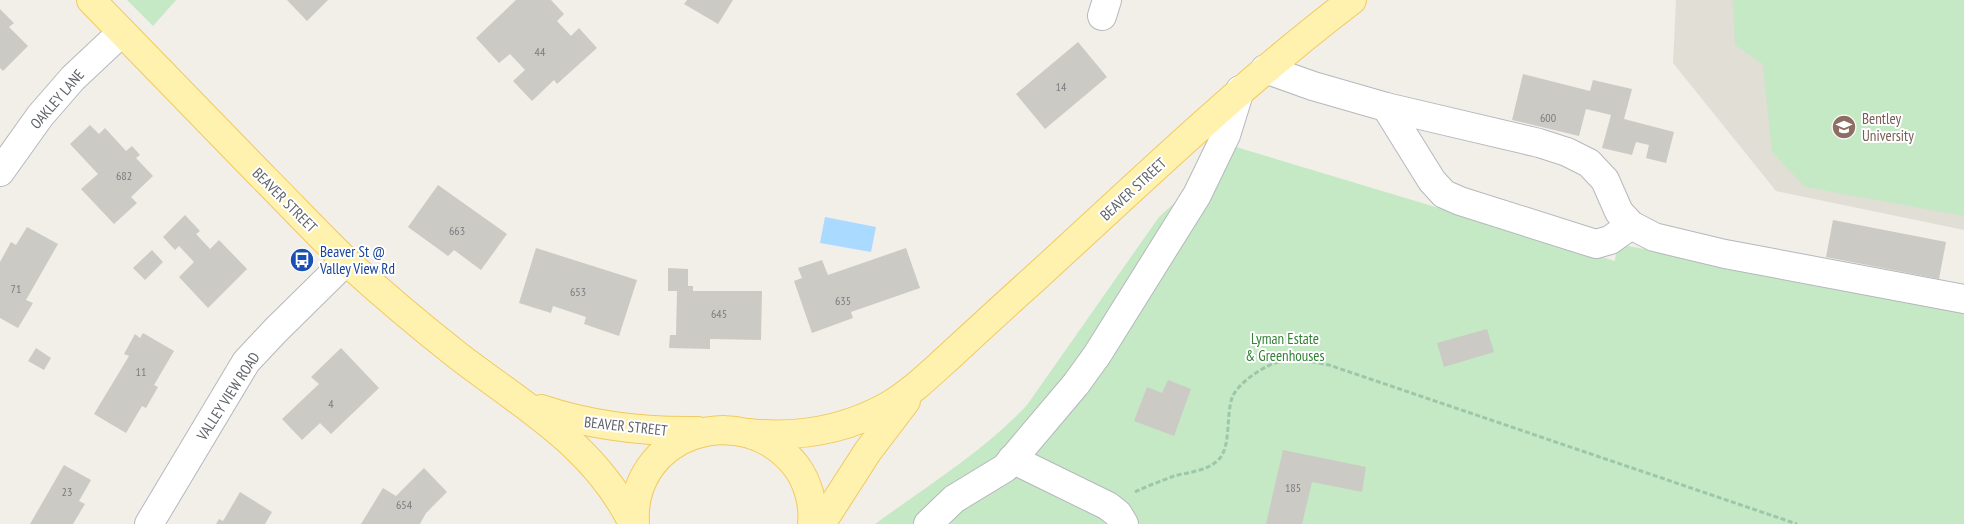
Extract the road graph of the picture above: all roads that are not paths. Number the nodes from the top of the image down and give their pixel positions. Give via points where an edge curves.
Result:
1 (91, 0) edge
2 (1352, 0) edge
3 (122, 32) junction
4 (1265, 69) junction
5 (1240, 90) junction
6 (1386, 107) junction
7 (0, 172) edge
8 (1631, 225) junction
9 (346, 261) junction
10 (1964, 299) edge
11 (920, 384) junction
12 (520, 399) junction
13 (707, 431) junction
14 (748, 433) junction
15 (1012, 459) junction
16 (1116, 515) edge
17 (148, 524) edge
18 (634, 524) edge
19 (812, 524) edge
20 (820, 524) edge
21 (928, 524) edge

1 - 3 main road, BEAVER STREET
2 - 4 main road, BEAVER STREET
3 - 7 street, OAKLEY LANE via 73,78
3 - 9 main road, BEAVER STREET
4 - 5 main road, BEAVER STREET
4 - 6 street
5 - 11 main road, BEAVER STREET
5 - 15 street via 1226,135 1197,195 1097,355
6 - 8 street via 1567,152 1589,163 1606,180 1620,212
6 - 8 street via 1432,181 1452,198 1596,244 1610,240
8 - 10 street via 1654,237 1725,254
9 - 12 main road, BEAVER STREET via 457,355
9 - 17 street, VALLEY VIEW ROAD via 246,362
11 - 14 main road, BEAVER STREET via 889,405 829,429 772,435
11 - 20 main road, BEAVER STREET via 868,451
12 - 13 main road, BEAVER STREET via 540,409 583,422 642,430
12 - 18 main road, BEAVER STREET via 576,446 595,467
13 - 14 main road, BEAVER STREET via 720,429
13 - 18 main road via 679,441 656,461 640,486
14 - 19 main road via 772,443 798,470 809,493
15 - 16 street via 1085,493
15 - 21 street via 995,475 954,499

